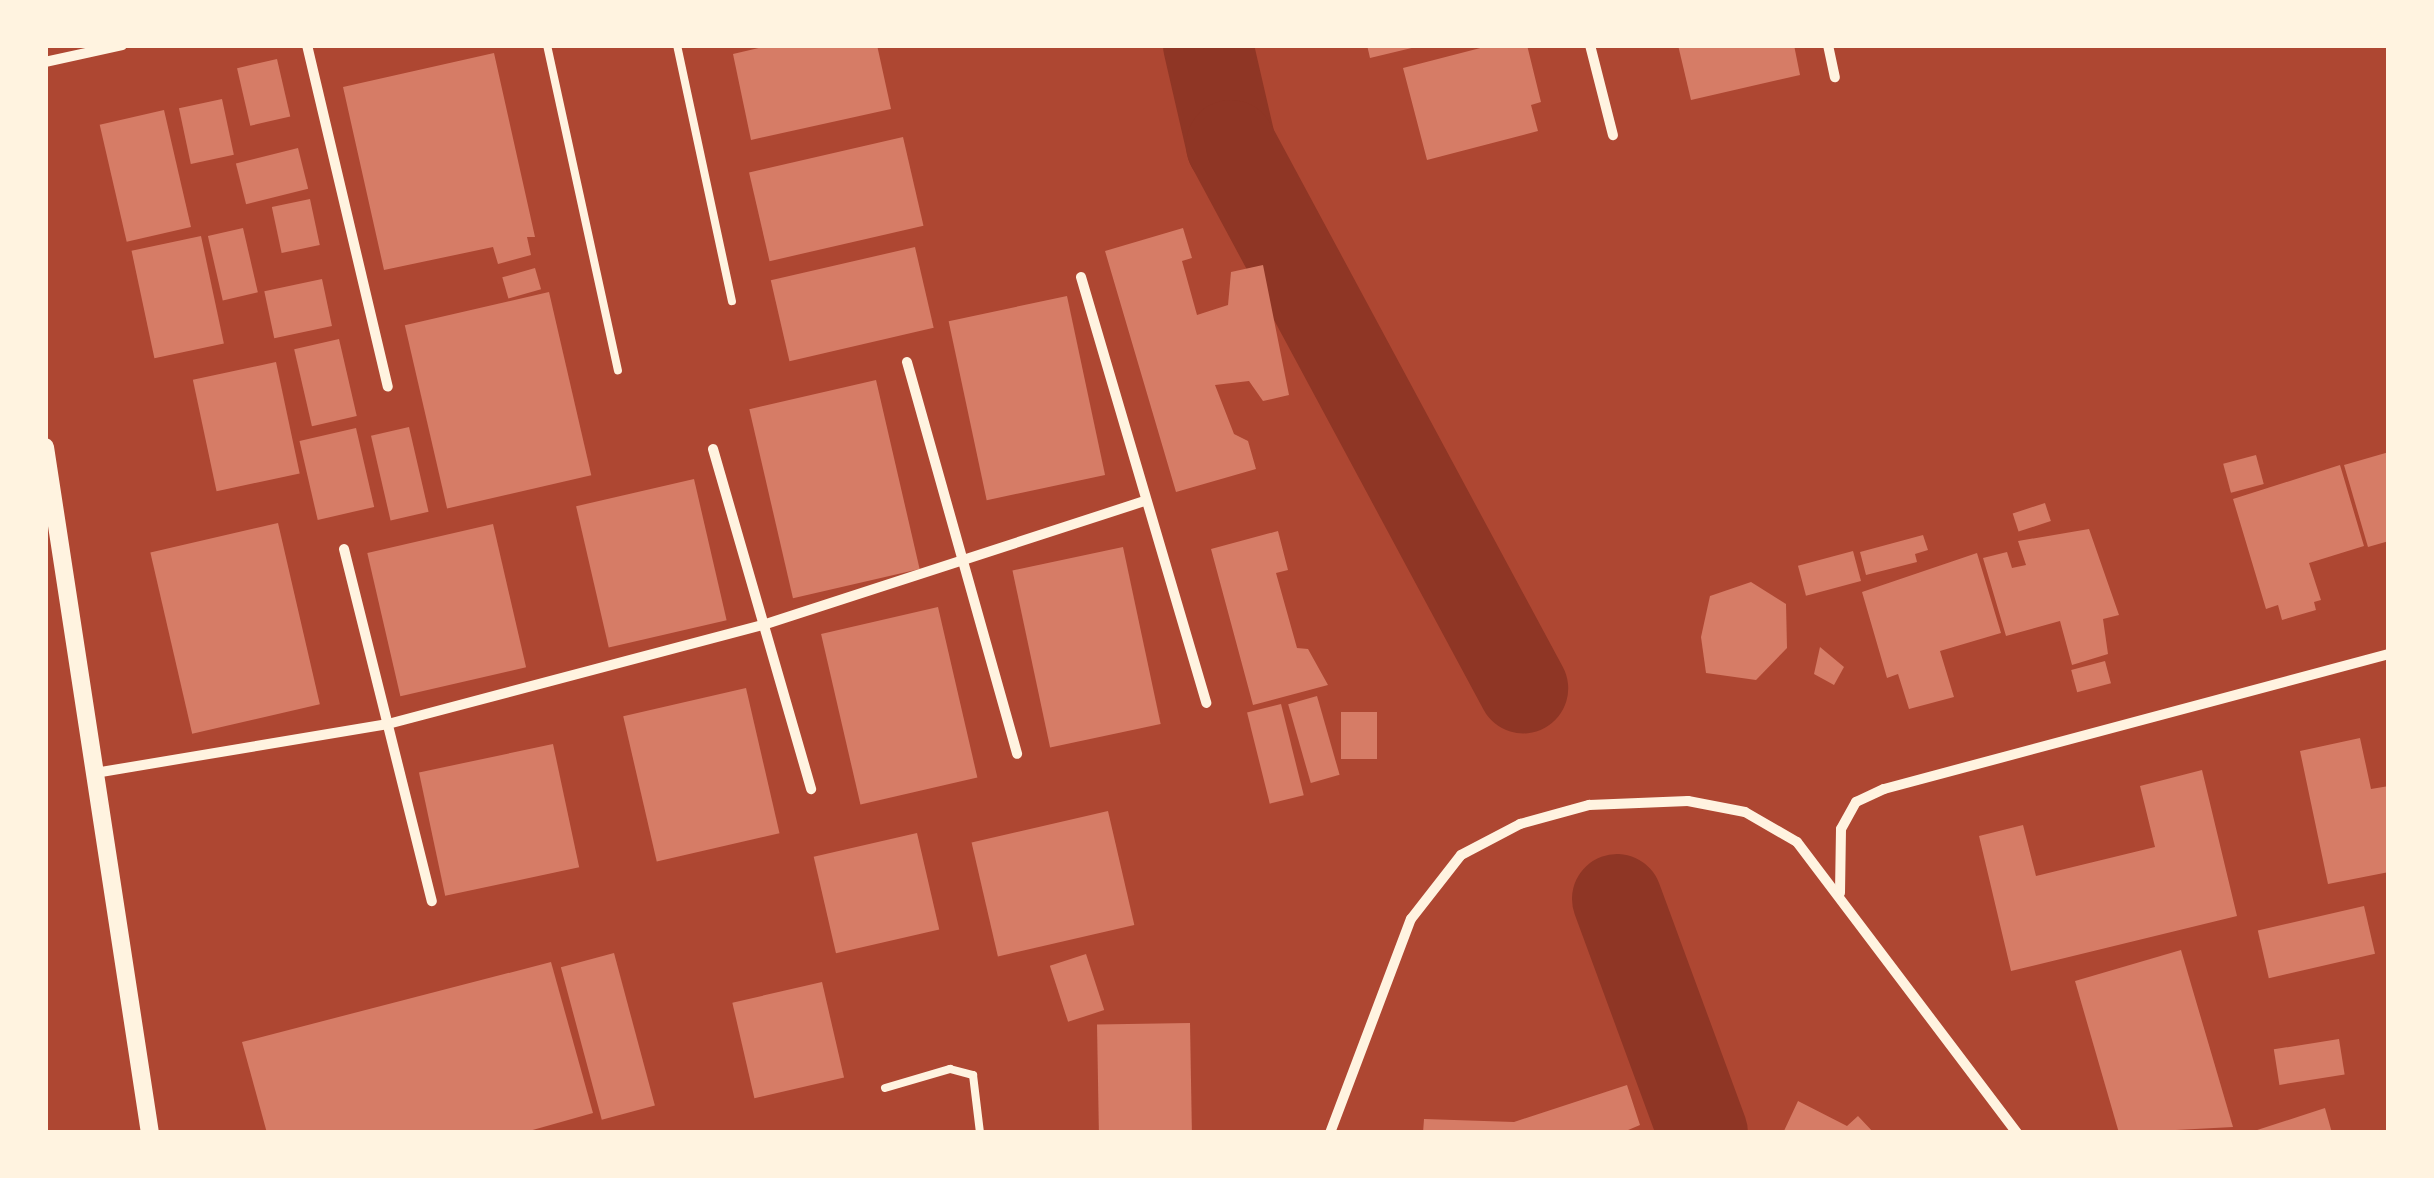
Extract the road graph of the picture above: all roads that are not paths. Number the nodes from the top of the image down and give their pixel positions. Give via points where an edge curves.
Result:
1 (122, 45) edge
2 (307, 45) edge
3 (547, 45) edge
4 (678, 45) edge
5 (1590, 45) edge
6 (1828, 45) edge
7 (45, 62) edge
8 (1835, 77) dead end
9 (1613, 134) dead end
10 (1082, 277) dead end
11 (732, 302) dead end
12 (908, 362) dead end
13 (618, 370) dead end
14 (388, 387) dead end
15 (45, 447) edge
16 (713, 449) dead end
17 (1144, 501) junction
18 (344, 549) dead end
19 (962, 564) junction
20 (764, 625) junction
21 (2389, 654) edge
22 (1206, 703) dead end
23 (388, 724) junction
24 (1017, 754) dead end
25 (95, 773) junction
26 (811, 789) dead end
27 (1840, 894) junction
28 (432, 901) dead end
29 (885, 1088) dead end
30 (150, 1133) edge
31 (980, 1133) edge
32 (1330, 1133) edge
33 (2018, 1133) edge

1 - 7 street
2 - 14 street
3 - 13 lane
4 - 11 lane
5 - 9 street
6 - 8 street
10 - 17 street
12 - 19 street
15 - 25 street
16 - 20 street
17 - 19 street
17 - 22 street
18 - 23 street
19 - 20 street
19 - 24 street
20 - 23 street
20 - 26 street
21 - 27 street via 1884,789 1856,802 1841,829
23 - 25 street
23 - 28 street
25 - 30 street
27 - 32 street via 1797,842 1745,812 1688,801 1589,804 1520,824 1461,855 1411,919
27 - 33 street
29 - 31 lane via 950,1068 973,1076

